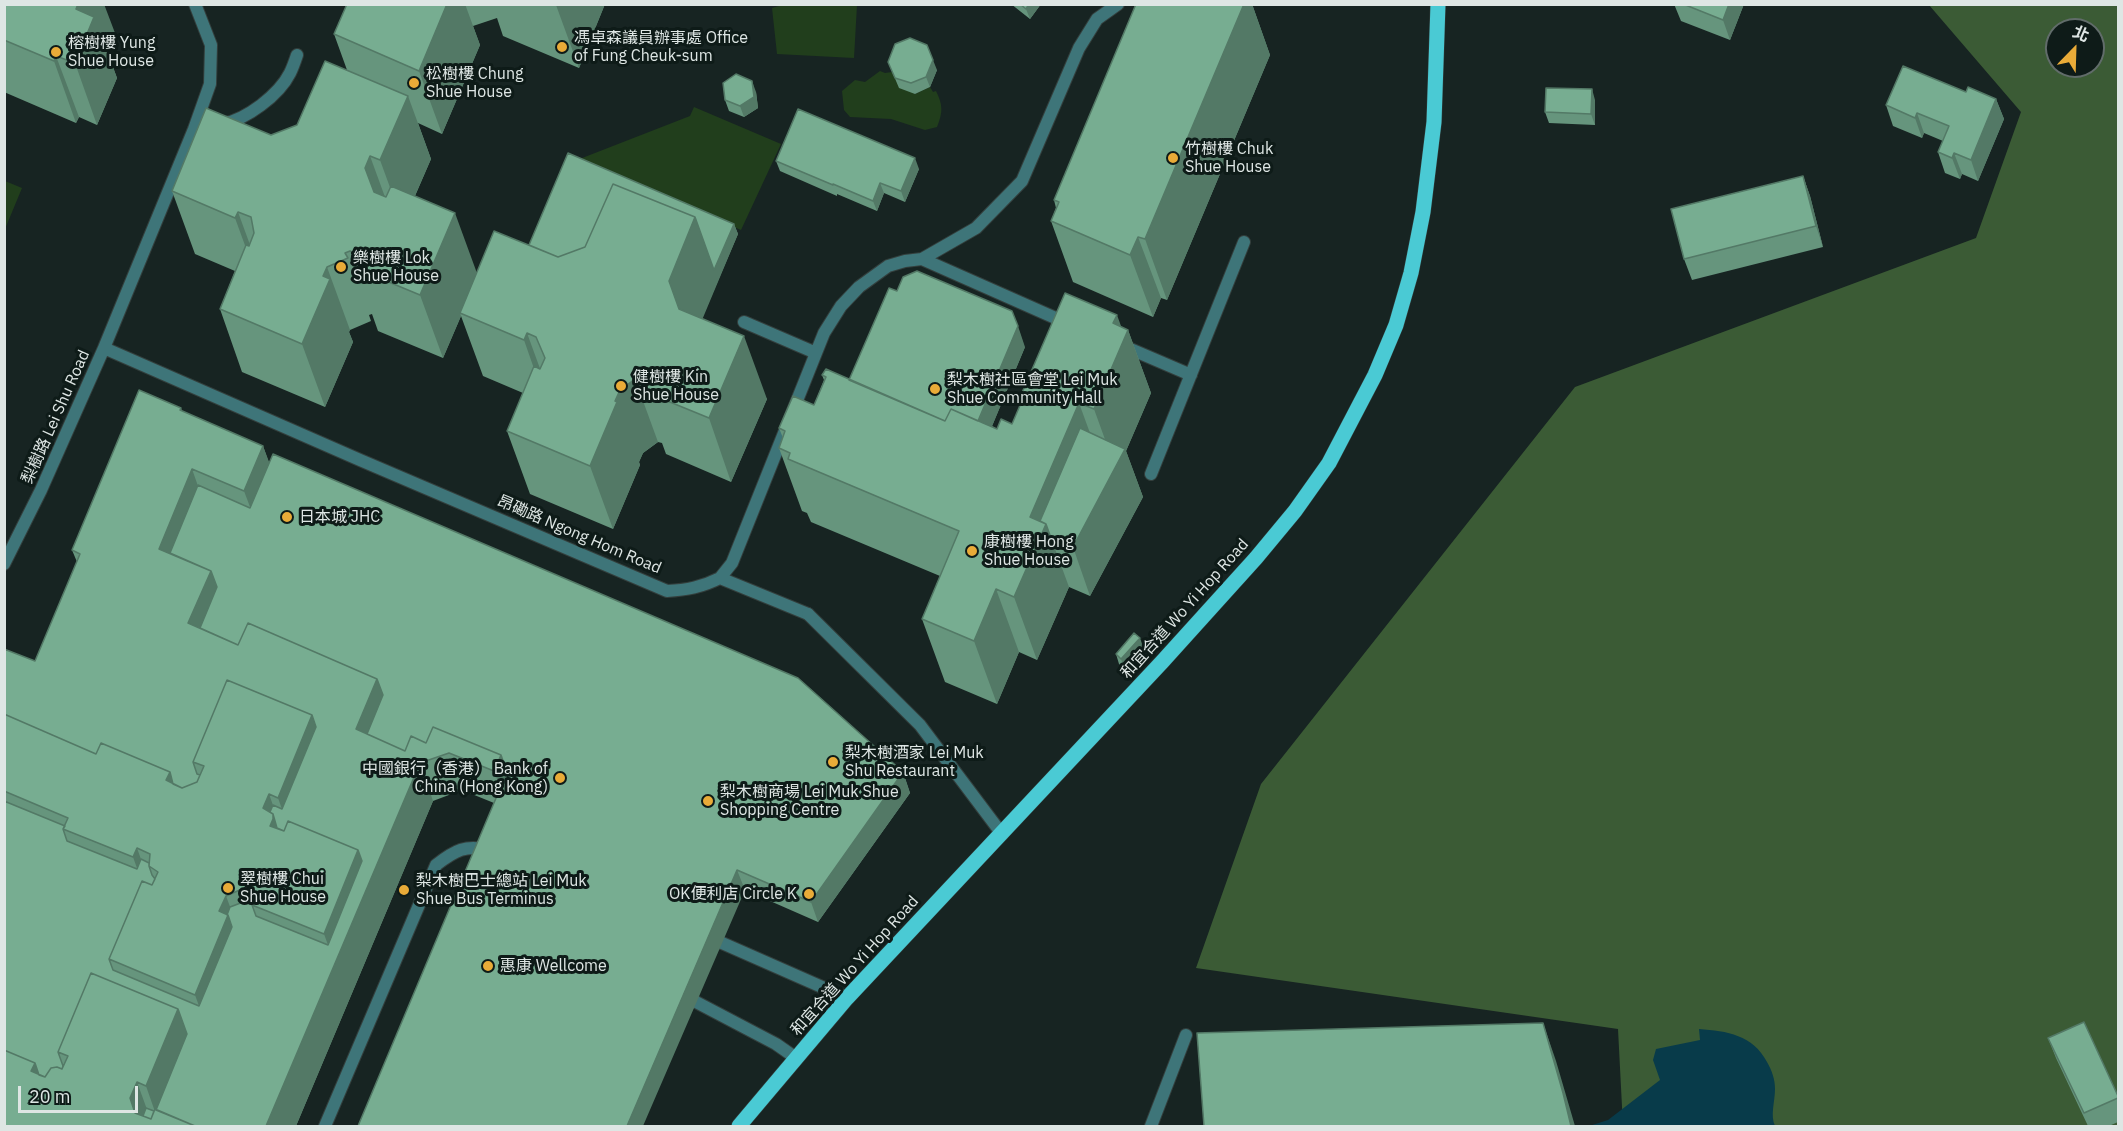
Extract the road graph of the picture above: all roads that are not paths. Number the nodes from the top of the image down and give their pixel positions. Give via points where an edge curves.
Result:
1 (195, 4) edge
2 (1100, 4) edge
3 (1118, 4) edge
4 (1438, 4) edge
5 (1097, 18) junction
6 (297, 55) dead end
7 (204, 127) junction
8 (1244, 242) dead end
9 (922, 259) junction
10 (744, 322) dead end
11 (1076, 330) edge
12 (1106, 339) edge
13 (105, 348) junction
14 (816, 353) junction
15 (1191, 375) junction
16 (1151, 474) dead end
17 (4, 564) edge
18 (720, 578) junction
19 (1002, 834) junction
20 (491, 851) edge
21 (722, 943) dead end
22 (847, 998) junction
23 (696, 1002) dead end
24 (1186, 1035) dead end
25 (796, 1058) junction
26 (325, 1126) edge
27 (739, 1126) edge
28 (1151, 1126) edge

1 - 7 street, 梨樹路 Lei Shu Road via 211,45
2 - 5 street
3 - 5 street
4 - 19 main road, 和宜合道 Wo Yi Hop Road via 1434,122 1411,273 1396,325 1354,417 1329,463 1256,558
5 - 9 street via 1079,48 1022,181 976,228
6 - 7 street via 290,74 271,98 234,122
7 - 13 street, 梨樹路 Lei Shu Road
8 - 15 street
9 - 11 street
9 - 14 street via 888,266 859,286 841,306
10 - 14 street
12 - 15 street
13 - 17 street, 梨樹路 Lei Shu Road
13 - 18 street, 昂磡路 Ngong Hom Road via 667,591 687,590
14 - 18 street via 732,563
15 - 16 street
18 - 19 street via 808,614 920,725
19 - 22 main road, 和宜合道 Wo Yi Hop Road
20 - 26 street via 480,847 455,850 436,865
21 - 22 street
22 - 25 main road, 和宜合道 Wo Yi Hop Road
23 - 25 street
24 - 28 street
25 - 27 main road, 和宜合道 Wo Yi Hop Road

